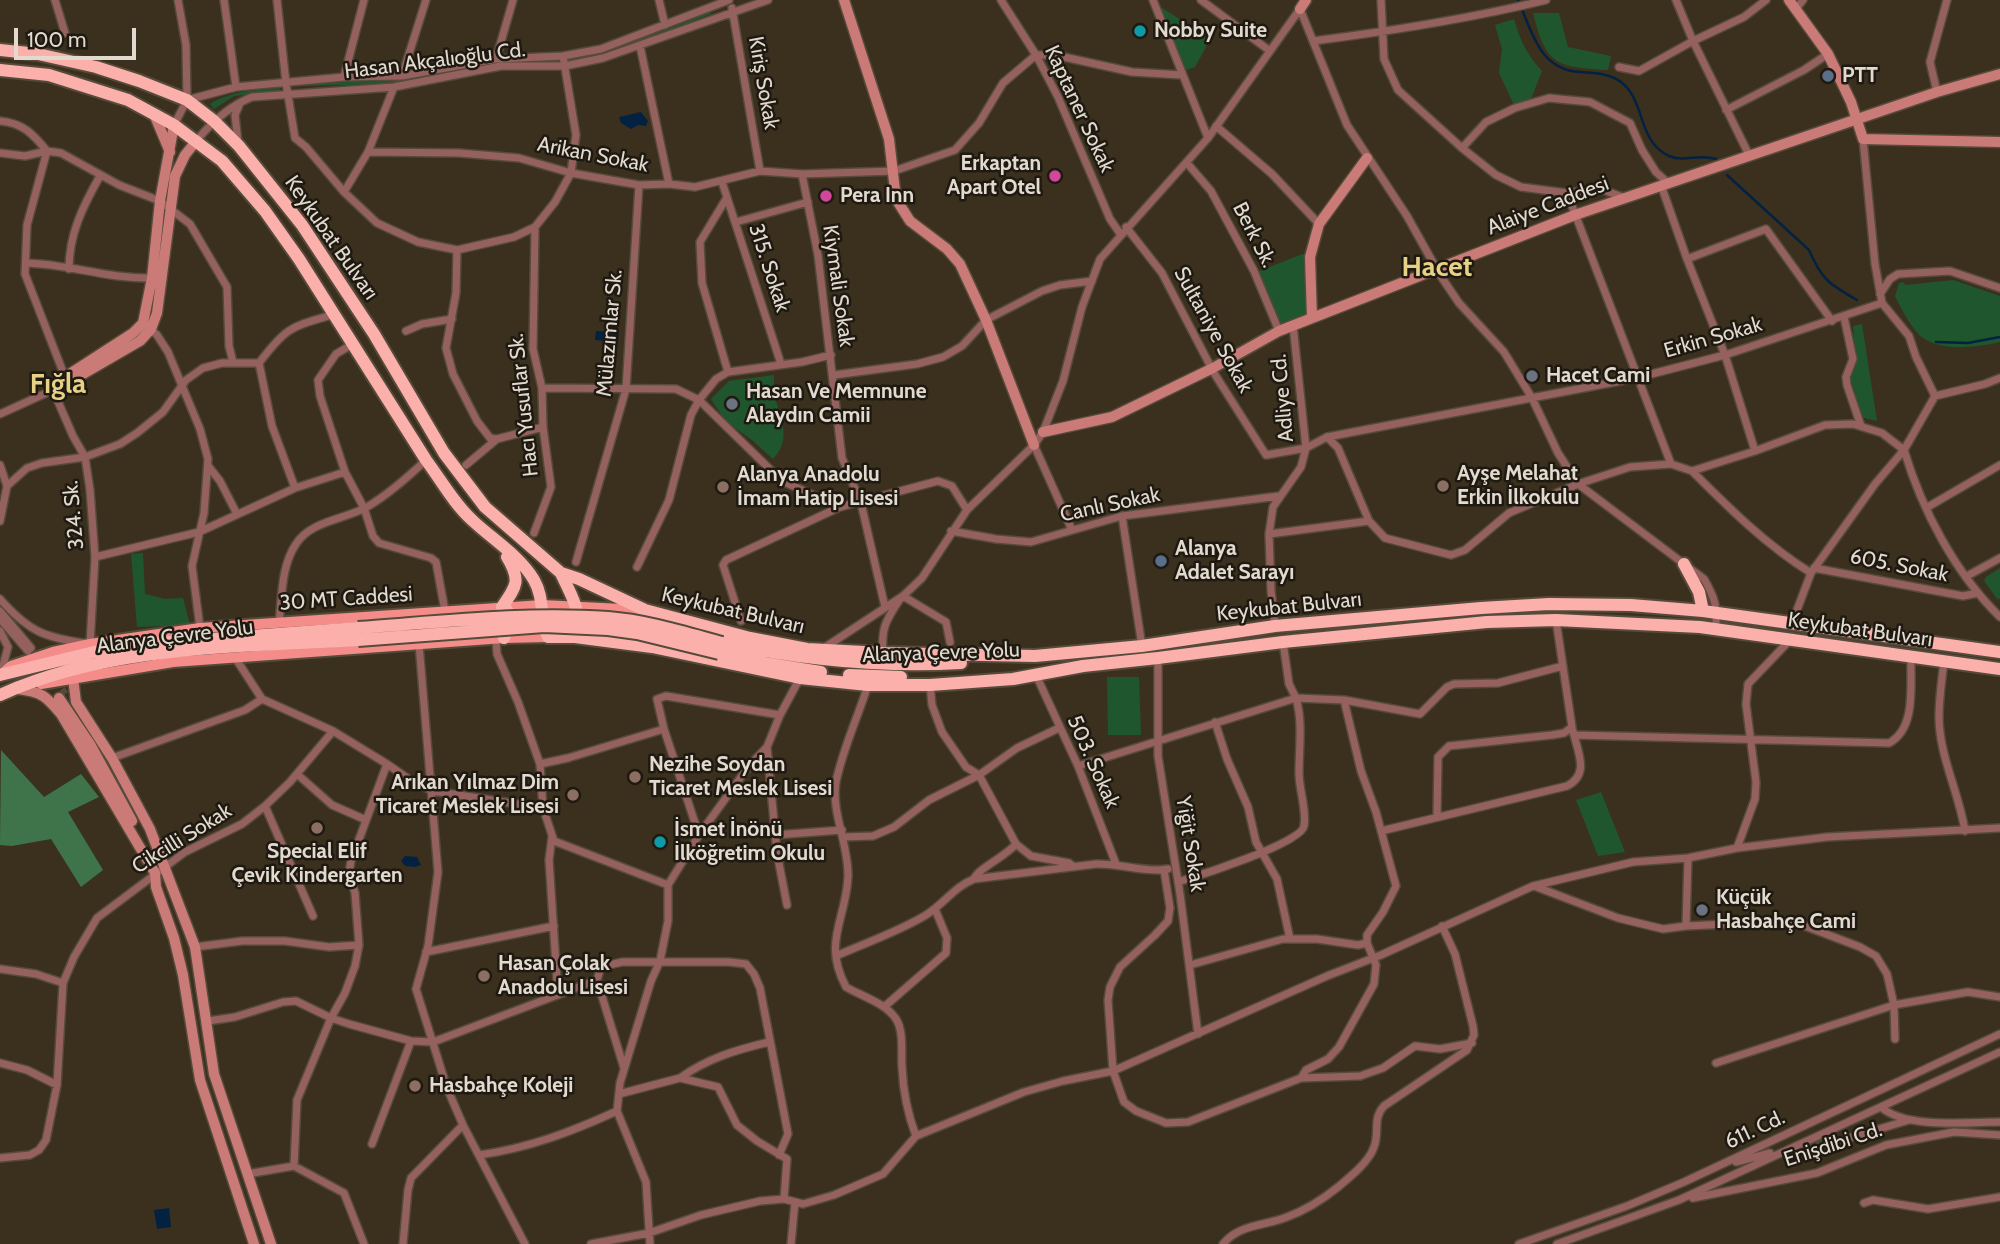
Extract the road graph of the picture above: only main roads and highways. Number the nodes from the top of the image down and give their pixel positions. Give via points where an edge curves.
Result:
1 (0, 50) edge
2 (0, 70) edge
3 (497, 541) junction
4 (1684, 564) road end
5 (561, 573) junction
6 (542, 605) junction
7 (575, 606) junction
8 (502, 607) junction
9 (628, 609) junction
10 (645, 610) junction
11 (1703, 611) junction
12 (358, 634) joint
13 (575, 636) junction
14 (548, 637) junction
15 (500, 639) junction
16 (619, 643) junction
17 (721, 648) junction
18 (2000, 652) edge
19 (1035, 656) junction
20 (1083, 666) junction
21 (2000, 669) edge
22 (64, 670) junction
23 (1, 674) edge
24 (0, 695) edge

1 - 5 highway, Keykubat Bulvarı via 96,67 187,100 214,121 302,225 444,453 485,507
2 - 3 highway, Keykubat Bulvarı via 49,75 128,100 174,125 222,161 265,211 426,460 470,518
3 - 6 highway, Keykubat Bulvarı via 528,571
3 - 8 highway via 515,569 517,581
4 - 11 highway
5 - 7 highway
5 - 10 highway, Keykubat Bulvarı
6 - 7 main road, 30 MT Caddesi
6 - 8 main road, 30 MT Caddesi
6 - 14 highway, Keykubat Bulvarı
7 - 9 main road, 30 MT Caddesi
7 - 13 highway via 579,622
8 - 15 highway via 510,621
8 - 23 main road, 30 MT Caddesi via 201,628 52,652
9 - 10 main road, 30 MT Caddesi
9 - 16 highway via 614,624
10 - 19 highway, Keykubat Bulvarı via 750,638 820,650
11 - 18 highway, Keykubat Bulvarı
11 - 19 highway, Keykubat Bulvarı via 1549,604 1481,608 1275,626
12 - 17 highway, Keykubat Bulvarı, bridge via 544,626 608,629
12 - 22 highway, Alanya Çevre Yolu via 177,652
13 - 14 highway
13 - 16 highway
14 - 15 main road
15 - 22 main road
16 - 20 highway via 800,678 868,685 1013,679
17 - 19 highway, Alanya Çevre Yolu via 866,664
17 - 20 highway, Alanya Çevre Yolu via 769,664 851,676 914,677
20 - 21 highway, Keykubat Bulvarı via 1487,622 1556,620 1700,626
22 - 23 highway, Alanya Çevre Yolu
22 - 24 highway, Alanya Çevre Yolu

